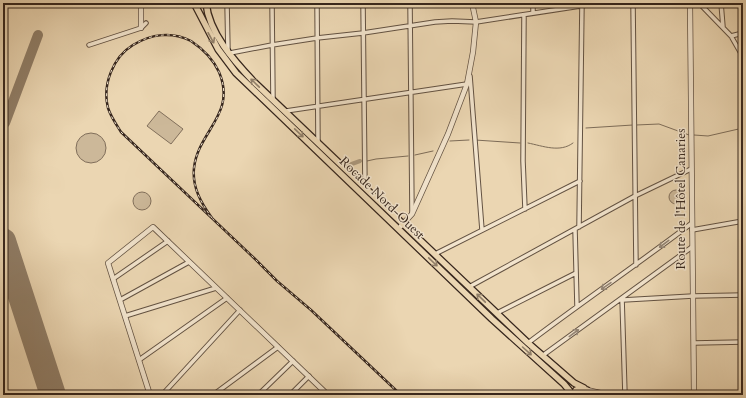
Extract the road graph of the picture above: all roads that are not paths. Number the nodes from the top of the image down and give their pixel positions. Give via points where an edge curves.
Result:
1 (140, 3) edge
2 (194, 3) edge
3 (206, 3) edge
4 (227, 3) edge
5 (272, 3) edge
6 (317, 3) edge
7 (363, 3) edge
8 (410, 3) edge
9 (472, 3) edge
10 (533, 3) edge
11 (600, 3) edge
12 (633, 3) edge
13 (690, 3) edge
14 (699, 3) edge
15 (721, 3) edge
16 (582, 5) edge
17 (533, 12) junction
18 (524, 15) junction
19 (476, 22) junction
20 (146, 23) dead end
21 (410, 26) junction
22 (723, 27) junction
23 (141, 28) junction
24 (363, 33) junction
25 (743, 33) edge
26 (731, 36) junction
27 (317, 38) junction
28 (89, 45) dead end
29 (272, 45) junction
30 (229, 52) junction
31 (743, 57) edge
32 (469, 73) junction
33 (467, 84) junction
34 (411, 93) junction
35 (273, 99) junction
36 (364, 100) junction
37 (318, 106) junction
38 (286, 111) junction
39 (318, 142) junction
40 (691, 169) junction
41 (580, 181) junction
42 (365, 188) junction
43 (635, 196) junction
44 (525, 209) junction
45 (412, 214) junction
46 (743, 221) edge
47 (692, 222) junction
48 (403, 224) junction
49 (577, 228) junction
50 (399, 229) junction
51 (482, 230) junction
52 (692, 230) junction
53 (168, 241) junction
54 (692, 247) junction
55 (435, 254) junction
56 (189, 262) junction
57 (636, 265) junction
58 (576, 273) junction
59 (113, 280) junction
60 (469, 287) junction
61 (216, 288) junction
62 (743, 295) edge
63 (693, 296) junction
64 (227, 298) junction
65 (622, 298) junction
66 (120, 300) junction
67 (577, 306) junction
68 (240, 310) junction
69 (497, 314) junction
70 (125, 316) junction
71 (743, 342) edge
72 (528, 343) junction
73 (694, 343) junction
74 (278, 347) junction
75 (542, 356) junction
76 (139, 360) junction
77 (293, 361) junction
78 (309, 376) junction
79 (586, 391) edge
80 (150, 395) edge
81 (162, 395) edge
82 (213, 395) edge
83 (258, 395) edge
84 (290, 395) edge
85 (328, 395) edge
86 (574, 395) edge
87 (609, 395) edge
88 (625, 395) edge
89 (694, 395) edge

1 - 23 street
2 -> 50 main road, Rocade Nord-Ouest via 218,49 236,73
3 - 30 main road, Rocade Nord-Ouest via 210,20
4 - 30 street
5 - 29 street
6 - 27 street
7 - 24 street
8 - 21 street
9 - 19 street
10 - 17 street
11 - 16 street
12 - 43 street
13 - 40 street, Route de l'Hôtel Canaries
14 - 22 street
15 - 22 street
16 - 17 street
16 - 41 street
17 - 18 street
18 - 19 street
18 - 44 street
19 - 21 street via 452,21
19 - 32 street
20 - 23 street
21 - 24 street
21 - 34 street
22 - 26 street
23 - 28 street
24 - 27 street
24 - 36 street
25 - 26 street
26 - 31 street
27 - 29 street
27 - 37 street
29 - 30 street
29 - 35 street
35 -> 30 main road, Rocade Nord-Ouest via 246,74
32 - 33 street
32 - 51 street
33 - 34 street
33 - 45 street
34 - 36 street
34 - 45 street
35 - 38 main road, Rocade Nord-Ouest
36 - 37 street
36 - 42 street
37 - 38 street
37 - 39 street
38 - 39 main road, Rocade Nord-Ouest
39 - 42 main road, Rocade Nord-Ouest
40 - 43 street
40 - 47 street, Route de l'Hôtel Canaries
41 - 44 street
41 - 49 street
42 - 48 main road, Rocade Nord-Ouest
43 - 49 street
43 - 57 street
44 - 51 street
45 - 48 street
46 - 52 street
47 - 52 street, Route de l'Hôtel Canaries
47 -> 57 street
48 - 50 street
48 - 55 main road, Rocade Nord-Ouest
49 - 58 street
49 - 60 street
50 -> 86 main road, Rocade Nord-Ouest
51 - 55 street
52 - 54 street, Route de l'Hôtel Canaries
53 - 56 street
53 - 59 street
53 - 59 street via 153,227 108,263
54 - 63 street, Route de l'Hôtel Canaries
54 - 65 street
55 - 60 main road, Rocade Nord-Ouest
56 - 61 street
56 - 66 street
57 -> 67 street
58 - 67 street
58 - 69 street
59 - 66 street
69 -> 60 main road, Rocade Nord-Ouest
61 - 64 street
61 - 70 street
62 - 63 street
63 - 65 street
63 - 73 street, Route de l'Hôtel Canaries
64 - 68 street
64 - 76 street
75 -> 65 street
65 - 88 street
66 - 70 street
67 - 72 street
68 - 74 street
68 - 81 street
69 - 72 main road, Rocade Nord-Ouest
70 - 76 street
71 - 73 street
72 - 75 main road, Rocade Nord-Ouest
73 - 89 street, Route de l'Hôtel Canaries
74 - 77 street
74 - 82 street
75 - 79 main road, Rocade Nord-Ouest
76 - 80 street
77 - 78 street
77 - 83 street
78 - 84 street
78 - 85 street
79 - 86 main road via 578,389
79 - 87 street

